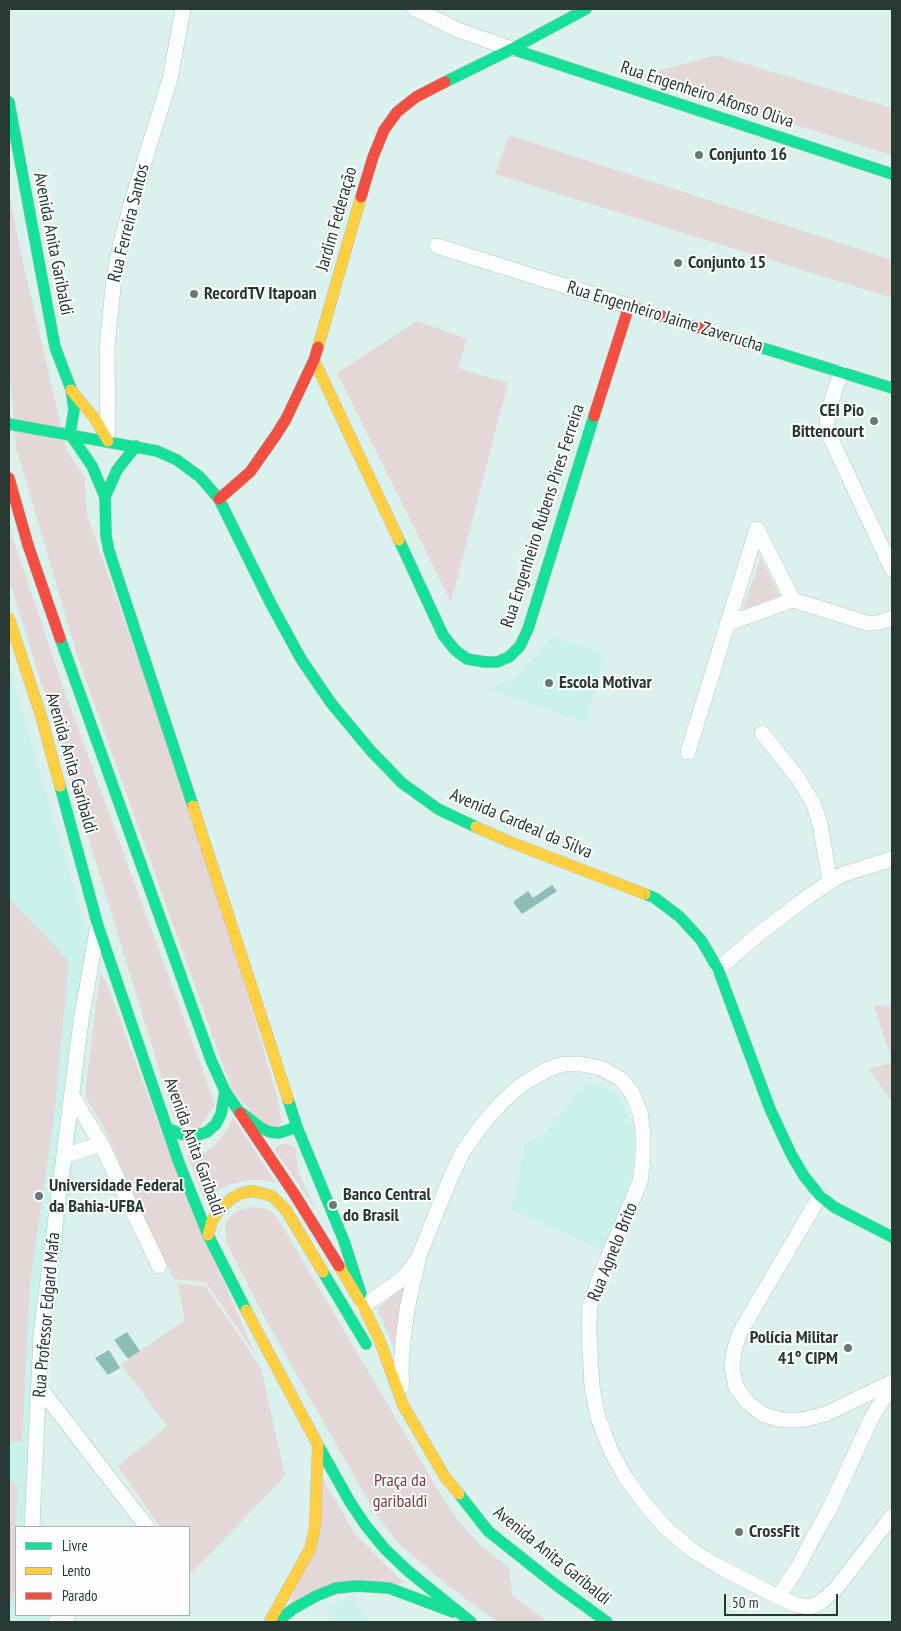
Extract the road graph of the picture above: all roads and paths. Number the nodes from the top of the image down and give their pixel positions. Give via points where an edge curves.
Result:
1 (184, 9) edge
2 (415, 9) edge
3 (586, 9) edge
4 (512, 49) junction
5 (9, 102) edge
6 (892, 174) edge
7 (437, 246) dead end
8 (629, 306) junction
9 (314, 360) junction
10 (841, 372) junction
11 (892, 388) edge
12 (71, 389) junction
13 (9, 424) edge
14 (67, 434) junction
15 (108, 441) junction
16 (136, 446) junction
17 (9, 478) edge
18 (105, 498) junction
19 (219, 499) junction
20 (892, 569) edge
21 (793, 600) junction
22 (9, 618) edge
23 (892, 618) edge
24 (727, 624) junction
25 (9, 638) edge
26 (25, 672) junction
27 (762, 733) dead end
28 (688, 752) dead end
29 (892, 860) edge
30 (830, 882) junction
31 (98, 926) junction
32 (718, 969) junction
33 (225, 1091) junction
34 (73, 1097) junction
35 (238, 1110) junction
36 (297, 1127) junction
37 (167, 1128) junction
38 (101, 1144) junction
39 (64, 1156) junction
40 (820, 1196) junction
41 (208, 1235) junction
42 (892, 1237) edge
43 (420, 1256) junction
44 (159, 1266) dead end
45 (363, 1306) junction
46 (892, 1384) edge
47 (40, 1388) junction
48 (403, 1405) junction
49 (318, 1445) junction
50 (892, 1516) edge
51 (32, 1526) edge
52 (146, 1526) edge
53 (778, 1597) junction
54 (466, 1619) edge
55 (270, 1622) edge
56 (277, 1622) edge
57 (607, 1622) edge

1 - 15 street, Rua Ferreira Santos via 170,79 133,198 114,278 107,346
2 - 4 street via 458,30
3 - 4 main road, Jardim Federação
4 - 6 main road, Rua Engenheiro Afonso Oliva
4 - 9 main road, Jardim Federação via 416,97 397,112 384,130 373,157
5 - 12 main road, Avenida Anita Garibaldi via 53,338
7 - 8 street, Rua Engenheiro Jaime Zaverucha
8 - 9 main road, Rua Engenheiro Rubens Pires Ferreira via 528,630 520,646 509,657 497,662 467,659 443,635
8 - 10 main road, Rua Engenheiro Jaime Zaverucha
9 - 19 main road, Jardim Federação via 276,435 250,472
10 - 11 main road, Rua Engenheiro Jaime Zaverucha
10 - 20 street via 826,424
12 - 14 main road, Avenida Anita Garibaldi via 74,410
12 - 15 main road, Avenida Anita Garibaldi
13 - 14 main road, Avenida Cardeal da Silva
14 - 15 main road, Avenida Cardeal da Silva
14 - 18 main road, Avenida Anita Garibaldi via 92,466
15 - 16 main road, Avenida Cardeal da Silva
16 - 18 main road, Avenida Anita Garibaldi via 117,470
16 - 19 main road, Avenida Cardeal da Silva via 177,460 200,477
17 - 33 main road, Avenida Anita Garibaldi via 49,608 211,1060
18 - 36 main road, Avenida Anita Garibaldi via 109,551
19 - 32 main road, Avenida Cardeal da Silva via 301,659 331,703 402,783 438,809 469,824 655,898 680,917 701,940
21 - 23 street via 867,623
21 - 24 street
21 - 24 street via 757,530
22 - 26 main road, Avenida Anita Garibaldi
24 - 28 street
25 - 26 main road
26 - 31 main road, Avenida Anita Garibaldi via 41,716
27 - 30 street via 798,778 814,805
29 - 30 street via 844,874
30 - 32 street
31 - 34 street, Rua Professor Edgard Mafa via 81,1021
31 - 37 main road, Avenida Anita Garibaldi
32 - 40 main road, Avenida Cardeal da Silva via 779,1131
33 - 35 main road, Avenida Anita Garibaldi
33 - 37 main road via 221,1114 207,1132 195,1136
34 - 38 street
34 - 39 street, Rua Professor Edgard Mafa
35 - 36 main road, Avenida Anita Garibaldi via 270,1132 279,1134
35 - 45 main road, Avenida Anita Garibaldi via 311,1218
36 - 45 main road, Avenida Anita Garibaldi via 344,1241 359,1282
37 - 41 main road, Avenida Anita Garibaldi
38 - 39 street
38 - 44 street
39 - 47 street, Rua Professor Edgard Mafa via 41,1336
40 - 42 main road, Avenida Cardeal da Silva via 834,1207
40 - 46 street via 740,1332 732,1368 736,1387 748,1403 764,1415 782,1420 802,1420 826,1414
41 - 48 main road via 219,1210 242,1193 263,1192 278,1201
41 - 49 main road, Avenida Anita Garibaldi
43 - 45 street, Rua Agnelo Brito via 406,1275
43 - 48 street, Rua Agnelo Brito via 403,1340
43 - 53 street, Rua Agnelo Brito via 462,1153 481,1126 521,1085 548,1069 564,1064 601,1068 621,1078 640,1112 643,1159 640,1182 590,1306 589,1358 598,1418 625,1477 666,1528 716,1565
45 - 48 main road, Avenida Anita Garibaldi via 379,1338
46 - 53 street via 872,1417 829,1510
47 - 51 street, Rua Professor Edgard Mafa
47 - 52 street
48 - 57 main road, Avenida Anita Garibaldi via 445,1477 488,1531
49 - 54 main road, Avenida Anita Garibaldi via 350,1502 385,1549
49 - 55 main road via 315,1527 310,1549
50 - 53 street, Rua Agnelo Brito via 834,1591 818,1604 797,1605
54 - 56 main road via 396,1590 357,1586 336,1588 316,1596

